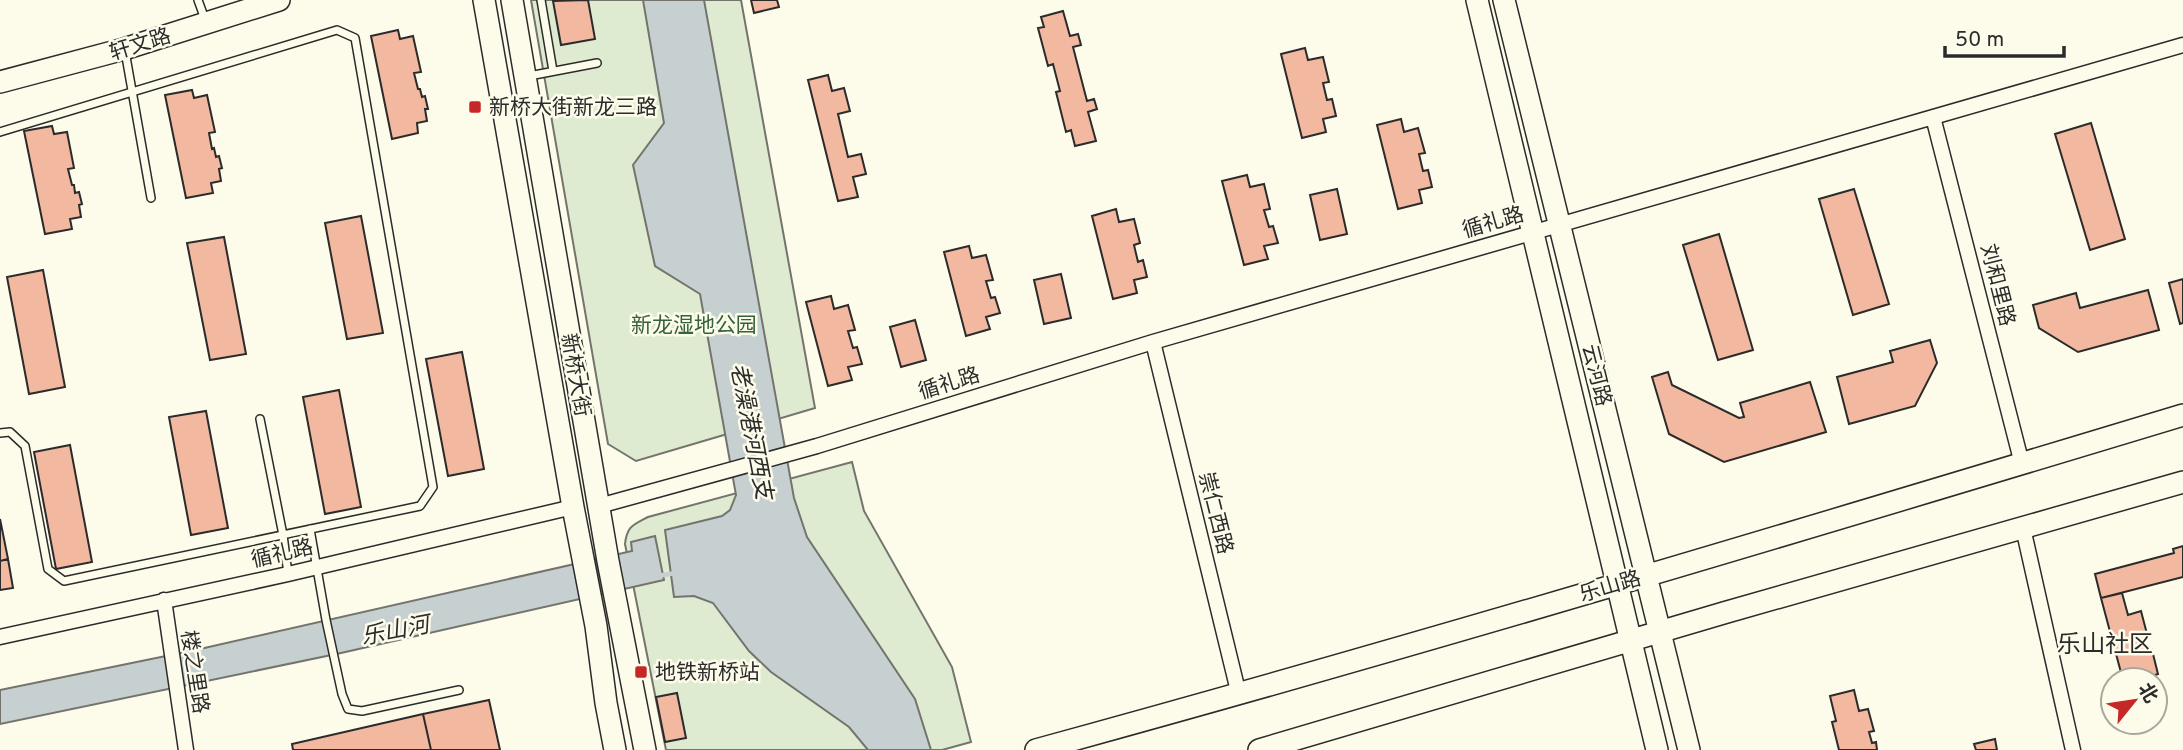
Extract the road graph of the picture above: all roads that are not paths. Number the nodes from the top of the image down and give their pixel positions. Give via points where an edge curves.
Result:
1 (198, 0) edge
2 (279, 0) edge
3 (484, 0) edge
4 (512, 0) edge
5 (541, 0) edge
6 (1477, 0) edge
7 (1504, 0) edge
8 (206, 24) junction
9 (2183, 45) edge
10 (124, 50) junction
11 (597, 63) dead end
12 (553, 71) junction
13 (526, 77) junction
14 (0, 82) edge
15 (132, 92) junction
16 (1933, 117) junction
17 (0, 132) edge
18 (151, 198) dead end
19 (1560, 226) junction
20 (1533, 232) junction
21 (1153, 342) junction
22 (2183, 415) edge
23 (260, 419) dead end
24 (0, 433) edge
25 (2022, 464) junction
26 (2183, 482) edge
27 (598, 506) junction
28 (573, 507) junction
29 (2023, 528) junction
30 (310, 529) junction
31 (283, 534) junction
32 (316, 567) junction
33 (288, 574) junction
34 (1646, 576) junction
35 (1616, 584) junction
36 (164, 600) junction
37 (1661, 631) junction
38 (0, 637) edge
39 (1630, 640) junction
40 (459, 690) dead end
41 (1238, 695) junction
42 (186, 750) edge
43 (615, 750) edge
44 (645, 750) edge
45 (1036, 750) edge
46 (1259, 750) edge
47 (1657, 750) edge
48 (1689, 750) edge
49 (2073, 750) edge

1 - 8 lane
2 - 8 street, 轩文路 via 233,11
3 - 28 street, 新桥大街
4 - 13 street, 新桥大街
5 - 12 lane
6 - 20 street, 云河路
7 - 19 street, 云河路
8 - 10 street, 轩文路
9 - 16 street, 循礼路
10 - 14 street, 轩文路
10 - 15 lane
11 - 12 lane
12 - 13 lane
13 - 27 street, 新桥大街
15 - 17 lane
15 - 18 lane
15 - 30 lane via 337,30 355,38 433,487 420,506
16 - 19 street, 循礼路
16 - 25 street, 刘和里路
19 - 20 street, 循礼路
19 - 34 street, 云河路
20 - 21 street, 循礼路
20 - 35 street, 云河路
21 - 27 street, 循礼路 via 817,446
21 - 41 street, 崇仁西路
22 - 25 street, 乐山路
23 - 31 lane
24 - 31 lane via 10,432 25,446 48,569 64,581
25 - 34 street, 乐山路
26 - 29 street
27 - 44 street, 新桥大街
28 - 32 street, 循礼路
28 - 43 street, 新桥大街
29 - 37 street
29 - 49 street
30 - 31 lane
30 - 32 lane
31 - 33 lane
32 - 33 street, 循礼路
32 - 40 lane via 348,709 362,712
33 - 36 street, 循礼路
34 - 35 street, 乐山路
34 - 37 street, 云河路
35 - 39 street, 云河路
35 - 41 street, 乐山路
36 - 38 street, 循礼路
36 - 42 street, 楼之里路
37 - 39 street
37 - 48 street, 云河路
39 - 46 street
39 - 47 street, 云河路
41 - 45 street, 乐山路

